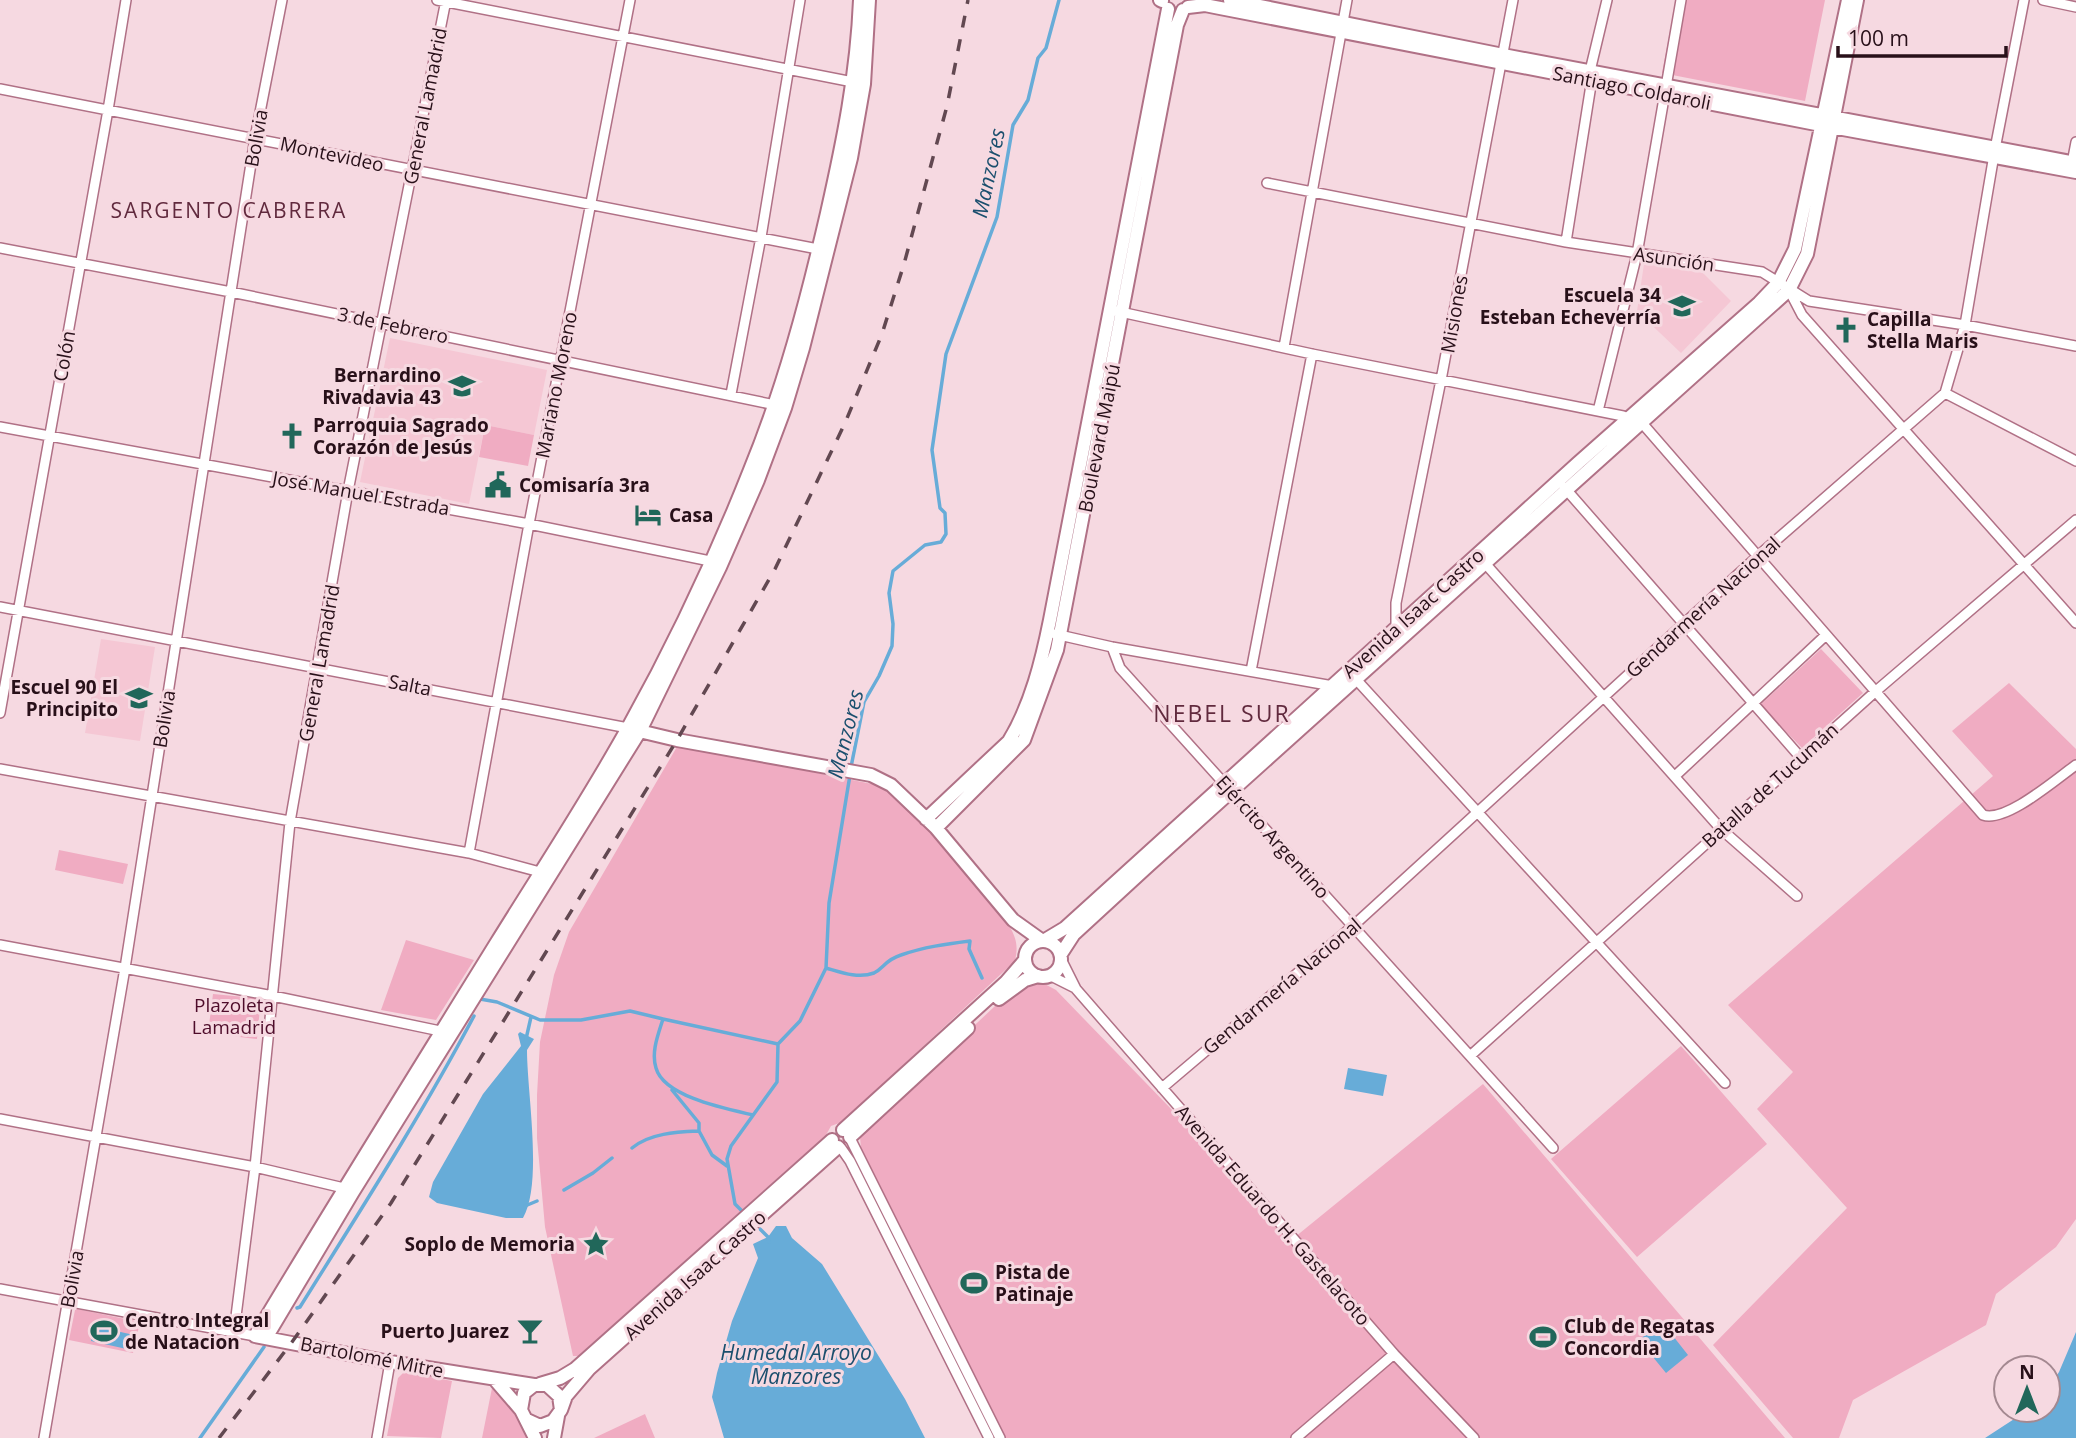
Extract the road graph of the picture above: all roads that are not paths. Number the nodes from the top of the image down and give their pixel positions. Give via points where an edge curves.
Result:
1 (126, 0) edge
2 (282, 0) edge
3 (631, 0) edge
4 (800, 0) edge
5 (860, 0) edge
6 (869, 0) edge
7 (1230, 0) edge
8 (1347, 0) edge
9 (1513, 0) edge
10 (1606, 0) edge
11 (1681, 0) edge
12 (1848, 0) edge
13 (1857, 0) edge
14 (2024, 0) edge
15 (2043, 0) edge
16 (443, 1) edge
17 (1163, 2) edge
18 (1188, 6) edge
19 (2076, 7) edge
20 (1342, 28) junction
21 (624, 37) junction
22 (1502, 59) junction
23 (790, 69) junction
24 (1591, 79) junction
25 (859, 83) junction
26 (0, 89) edge
27 (1665, 89) junction
28 (108, 110) junction
29 (1827, 121) junction
30 (255, 138) junction
31 (2076, 142) edge
32 (1994, 153) junction
33 (2075, 166) edge
34 (412, 171) junction
35 (1267, 183) dead end
36 (1312, 192) junction
37 (591, 206) junction
38 (1470, 223) junction
39 (761, 237) junction
40 (1566, 242) junction
41 (0, 248) edge
42 (824, 250) junction
43 (1637, 254) junction
44 (81, 264) junction
45 (1784, 286) junction
46 (231, 292) junction
47 (1117, 312) junction
48 (382, 322) junction
49 (1965, 325) junction
50 (2076, 346) edge
51 (1284, 347) junction
52 (1312, 354) junction
53 (562, 361) junction
54 (1441, 380) junction
55 (1945, 393) junction
56 (730, 394) junction
57 (780, 406) junction
58 (1598, 411) junction
59 (1636, 421) junction
60 (0, 427) edge
61 (1905, 430) junction
62 (50, 436) junction
63 (2076, 461) edge
64 (202, 464) junction
65 (1563, 486) junction
66 (348, 491) junction
67 (2076, 520) edge
68 (529, 524) junction
69 (1758, 556) junction
70 (1480, 560) junction
71 (715, 564) junction
72 (2024, 565) junction
73 (0, 607) edge
74 (18, 611) junction
75 (2076, 623) edge
76 (1684, 624) junction
77 (1396, 628) junction
78 (1054, 634) junction
79 (1826, 635) junction
80 (177, 640) junction
81 (1112, 648) junction
82 (318, 667) junction
83 (1251, 671) junction
84 (1352, 675) junction
85 (1336, 689) junction
86 (1876, 691) junction
87 (1604, 696) junction
88 (497, 701) junction
89 (1754, 704) junction
90 (0, 713) edge
91 (634, 729) junction
92 (1801, 758) junction
93 (2076, 765) edge
94 (0, 769) edge
95 (1675, 776) junction
96 (1227, 787) junction
97 (152, 796) junction
98 (1479, 814) junction
99 (290, 821) junction
100 (931, 824) junction
101 (1721, 829) junction
102 (470, 853) junction
103 (544, 875) junction
104 (1797, 896) dead end
105 (1013, 920) junction
106 (1353, 926) junction
107 (1043, 940) junction
108 (1595, 942) junction
109 (0, 945) edge
110 (1025, 956) junction
111 (1061, 958) junction
112 (125, 968) junction
113 (1044, 976) junction
114 (1076, 989) junction
115 (273, 996) junction
116 (447, 1033) junction
117 (1470, 1056) junction
118 (1725, 1083) dead end
119 (1162, 1088) junction
120 (0, 1119) edge
121 (96, 1138) junction
122 (842, 1140) junction
123 (1553, 1148) dead end
124 (255, 1167) junction
125 (349, 1189) junction
126 (708, 1258) junction
127 (0, 1289) edge
128 (68, 1302) junction
129 (234, 1332) junction
130 (260, 1337) junction
131 (1394, 1354) junction
132 (390, 1362) junction
133 (496, 1381) junction
134 (537, 1385) junction
135 (559, 1413) junction
136 (524, 1415) junction
137 (44, 1438) edge
138 (377, 1438) edge
139 (535, 1438) edge
140 (554, 1438) edge
141 (989, 1438) edge
142 (1000, 1438) edge
143 (1296, 1438) edge
144 (1474, 1438) edge

1 - 28 street, Colón
2 - 30 street, Bolivia
3 - 21 street, Mariano Moreno
4 - 23 street
5 - 25 main road
6 - 25 main road
7 - 20 main road, Santiago Coldaroli
8 - 20 street
9 - 22 street, Misiones
10 - 24 street
11 - 27 street
12 - 29 main road
13 - 29 main road
14 - 32 street
15 - 19 street
16 - 21 street
16 - 34 street, General Lamadrid
17 - 18 main road, Santiago Coldaroli via 1173,11
17 - 47 main road, Boulevard Maipú
18 - 20 main road, Santiago Coldaroli
18 - 47 main road, Boulevard Maipú via 1177,25
20 - 22 main road, Santiago Coldaroli
20 - 36 street
21 - 23 street
21 - 37 street, Mariano Moreno
22 - 24 main road, Santiago Coldaroli
22 - 38 street, Misiones
23 - 25 street
23 - 39 street
24 - 27 main road, Santiago Coldaroli
24 - 40 street
25 - 42 main road via 852,158
26 - 28 street, Montevideo
27 - 29 main road, Santiago Coldaroli
27 - 43 street
28 - 30 street, Montevideo
28 - 44 street, Colón
29 - 32 main road, Santiago Coldaroli
29 - 45 main road
30 - 34 street, Montevideo
30 - 46 street, Bolivia
31 - 33 street
32 - 33 main road, Santiago Coldaroli
32 - 49 street
34 - 37 street, Montevideo
34 - 48 street, General Lamadrid
35 - 36 street, Asunción
36 - 38 street, Asunción
36 - 51 street
37 - 39 street, Montevideo
37 - 53 street, Mariano Moreno
38 - 40 street, Asunción
38 - 54 street, Misiones
39 - 42 street, Montevideo
39 - 56 street
40 - 43 street, Asunción
41 - 44 street, 3 de Febrero
42 - 57 main road
43 - 45 street, Asunción via 1762,272
43 - 58 street
44 - 46 street, 3 de Febrero
44 - 62 street, Colón
45 - 49 street, Asunción via 1809,301
45 - 59 main road, Avenida Isaac Castro
45 - 61 street via 1802,315
46 - 48 street, 3 de Febrero
46 - 64 street, Bolivia
47 - 51 street
47 - 78 main road, Boulevard Maipú
48 - 53 street, 3 de Febrero
48 - 66 street, General Lamadrid
49 - 50 street, Asunción
49 - 55 street
51 - 52 street
52 - 54 street
52 - 83 street
53 - 56 street, 3 de Febrero
53 - 68 street, Mariano Moreno
54 - 58 street
54 - 77 street, Misiones via 1396,603
55 - 61 street, Gendarmería Nacional
55 - 63 street
56 - 57 street, 3 de Febrero
57 - 71 main road via 758,480
58 - 59 street
59 - 65 main road, Avenida Isaac Castro
59 - 69 street
60 - 62 street, José Manuel Estrada
61 - 69 street, Gendarmería Nacional
61 - 72 street
62 - 64 street, José Manuel Estrada
62 - 74 street, Colón
64 - 66 street, José Manuel Estrada
64 - 80 street, Bolivia
65 - 70 main road, Avenida Isaac Castro
65 - 76 street
66 - 68 street, José Manuel Estrada
66 - 82 street, General Lamadrid
67 - 72 street, Batalla de Tucumán
68 - 71 street, José Manuel Estrada
68 - 88 street, Mariano Moreno
69 - 76 street, Gendarmería Nacional
69 - 79 street
70 - 77 main road, Avenida Isaac Castro
70 - 84 main road, Avenida Isaac Castro
70 - 87 street
71 - 91 main road via 659,669
72 - 75 street
72 - 86 street, Batalla de Tucumán
73 - 74 street, Salta
74 - 80 street, Salta
74 - 90 street, Colón
76 - 87 street, Gendarmería Nacional
76 - 89 street
77 - 84 main road, Avenida Isaac Castro
78 - 81 street
78 - 100 main road, Boulevard Maipú via 1009,741
79 - 86 street
79 - 89 street
80 - 82 street, Salta
80 - 97 street, Bolivia
81 - 83 street
81 - 96 street, Ejército Argentino via 1119,668
82 - 88 street, Salta
82 - 99 street, General Lamadrid
83 - 85 street
84 - 85 main road, Avenida Isaac Castro
84 - 98 street
85 - 96 main road, Avenida Isaac Castro
86 - 92 street, Batalla de Tucumán
86 - 93 street via 1983,815 2010,811
87 - 95 street
87 - 98 street, Gendarmería Nacional
88 - 91 street, Salta
88 - 102 street, Mariano Moreno
89 - 92 street
89 - 95 street
91 - 100 main road, Salta via 871,775 891,785
91 - 103 main road
92 - 101 street, Batalla de Tucumán
94 - 97 street
95 - 101 street
96 - 106 street, Ejército Argentino
96 - 107 main road, Avenida Isaac Castro via 1065,928
96 - 111 main road, Avenida Isaac Castro via 1074,934
97 - 99 street
97 - 112 street, Bolivia
98 - 106 street, Gendarmería Nacional
98 - 108 street
99 - 102 street
99 - 115 street, General Lamadrid
100 - 105 main road
101 - 104 street
101 - 108 street, Batalla de Tucumán
102 - 103 street
103 - 116 main road
105 - 107 main road
105 - 110 main road
106 - 117 street, Ejército Argentino
106 - 119 street, Gendarmería Nacional
107 - 110 main road via 1032,944
107 - 111 main road via 1054,944
108 - 117 street, Batalla de Tucumán
108 - 118 street
109 - 112 street
110 - 113 main road via 1028,970
110 - 122 main road, Avenida Isaac Castro via 1006,982
111 - 113 main road via 1056,972
111 - 114 street, Avenida Eduardo H. Gastelacoto
112 - 115 street
112 - 121 street, Bolivia
113 - 114 street, Avenida Eduardo H. Gastelacoto
113 - 122 main road, Avenida Isaac Castro via 1010,989
114 - 119 street, Avenida Eduardo H. Gastelacoto
115 - 116 street
115 - 124 street, General Lamadrid
116 - 125 main road
117 - 123 street, Ejército Argentino
119 - 131 street, Avenida Eduardo H. Gastelacoto
120 - 121 street
121 - 124 street
121 - 128 street, Bolivia
122 - 126 main road, Avenida Isaac Castro
122 - 141 street
122 - 142 street
124 - 125 street
124 - 129 street, General Lamadrid
125 - 130 main road
126 - 134 main road, Avenida Isaac Castro via 576,1369
126 - 135 main road, Avenida Isaac Castro via 579,1380
127 - 128 street, Bartolomé Mitre
128 - 129 street, Bartolomé Mitre
128 - 137 street, Bolivia
129 - 130 street, Bartolomé Mitre
130 - 132 main road, Bartolomé Mitre
131 - 143 street
131 - 144 street, Avenida Eduardo H. Gastelacoto
132 - 133 main road, Bartolomé Mitre
132 - 138 street
133 - 134 main road, Bartolomé Mitre
133 - 136 main road
134 - 135 main road via 556,1391
134 - 136 main road via 521,1398
135 - 136 main road via 540,1426
135 - 140 main road
136 - 139 main road

